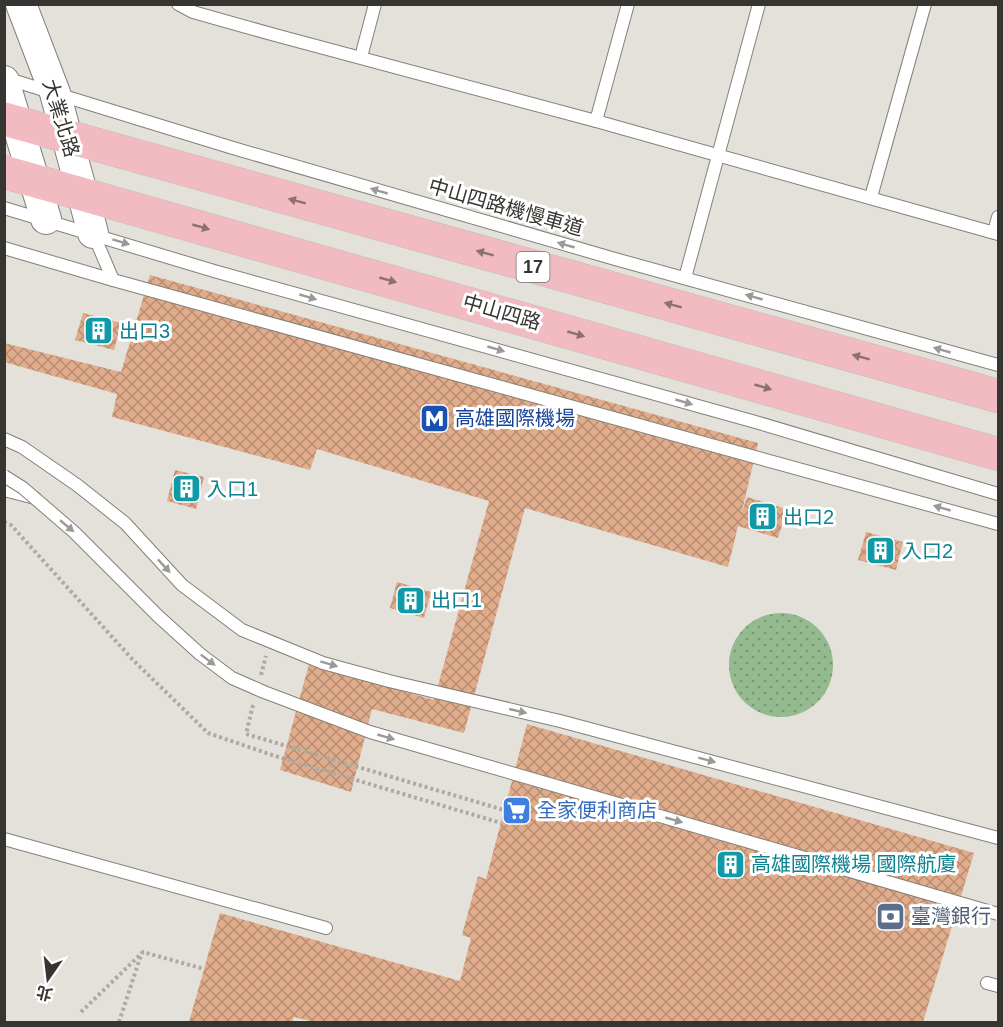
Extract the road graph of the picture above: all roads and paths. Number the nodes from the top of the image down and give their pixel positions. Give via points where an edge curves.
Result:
1 (21, 4) edge
2 (178, 4) edge
3 (375, 4) edge
4 (628, 4) edge
5 (759, 4) edge
6 (925, 4) edge
7 (361, 57) junction
8 (4, 80) edge
9 (55, 93) junction
10 (11, 121) edge
11 (596, 121) junction
12 (68, 138) junction
13 (718, 155) junction
14 (20, 176) edge
15 (84, 194) junction
16 (871, 197) junction
17 (4, 208) edge
18 (999, 217) edge
19 (46, 219) junction
20 (93, 233) junction
21 (996, 233) edge
22 (4, 248) edge
23 (686, 278) junction
24 (113, 280) junction
25 (999, 365) edge
26 (999, 396) edge
27 (4, 439) edge
28 (999, 454) edge
29 (4, 476) edge
30 (4, 490) edge
31 (999, 494) edge
32 (48, 502) dead end
33 (4, 522) edge
34 (999, 524) edge
35 (270, 641) junction
36 (259, 682) dead end
37 (254, 703) dead end
38 (333, 760) junction
39 (329, 773) junction
40 (504, 810) dead end
41 (501, 823) dead end
42 (996, 838) edge
43 (4, 839) edge
44 (999, 914) edge
45 (326, 928) dead end
46 (143, 952) junction
47 (204, 969) dead end
48 (81, 1012) dead end
49 (119, 1023) edge

1 - 9 street, 大業北路
2 - 7 lane via 203,15
3 - 7 lane
4 - 11 lane
5 - 13 lane
6 - 16 lane
7 - 11 lane
8 - 9 lane, 中山四路機慢車道
8 - 10 street
9 - 12 street, 大業北路
23 -> 9 lane, 中山四路機慢車道
10 - 12 main road, 17
10 - 14 street
11 - 13 lane
12 - 15 street, 大業北路
26 -> 12 main road, 17
13 - 16 lane
13 - 23 lane
14 - 15 main road, 中山四路
14 - 19 street
15 - 20 street, 大業北路
15 -> 28 main road, 中山四路
16 - 21 lane
17 - 19 lane
18 - 21 lane
19 - 20 lane
20 - 24 lane
20 -> 31 lane via 214,271
22 - 24 lane
25 -> 23 lane, 中山四路機慢車道
34 -> 24 lane
27 -> 35 lane via 77,485 124,523 199,598 242,630
29 -> 44 lane, bridge via 74,532 158,616 232,678 370,732
30 - 32 lane
33 - 39 path via 207,733
35 - 36 path
35 -> 42 lane via 323,663 389,681 560,721
37 - 38 path via 246,734
38 - 39 path
38 - 40 path
39 - 41 path
43 - 45 lane
46 - 47 path
46 - 48 path
46 - 49 path

